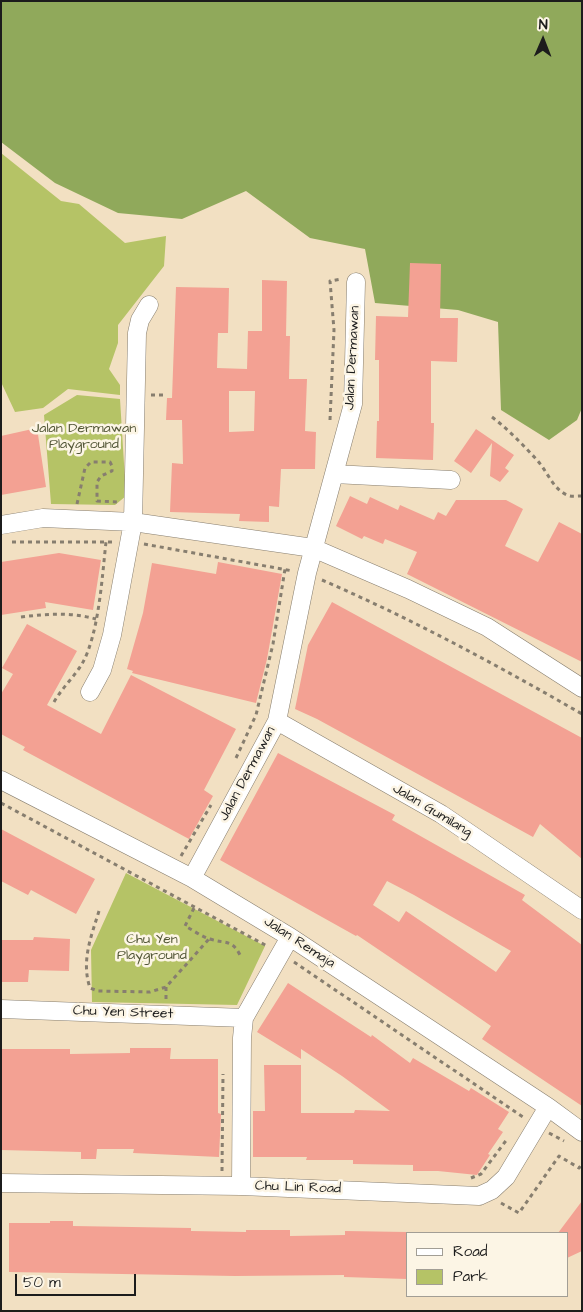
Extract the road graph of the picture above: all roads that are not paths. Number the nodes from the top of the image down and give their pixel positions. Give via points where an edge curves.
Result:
1 (356, 282) dead end
2 (149, 305) dead end
3 (334, 474) junction
4 (451, 480) dead end
5 (133, 522) junction
6 (1, 525) edge
7 (313, 548) junction
8 (582, 688) edge
9 (90, 692) dead end
10 (277, 721) junction
11 (1, 780) edge
12 (192, 878) junction
13 (582, 910) edge
14 (290, 937) junction
15 (1, 1010) edge
16 (244, 1018) junction
17 (548, 1107) junction
18 (582, 1132) edge
19 (1, 1183) edge
20 (241, 1186) junction

1 - 3 street, Jalan Dermawan via 353,404
2 - 5 street via 137,333
3 - 4 street
3 - 7 street, Jalan Dermawan
5 - 6 street via 43,518
5 - 7 street
5 - 9 street via 112,635 102,670
7 - 8 street via 486,627
7 - 10 street, Jalan Dermawan
10 - 12 street, Jalan Dermawan
10 - 13 street, Jalan Gumilang via 442,814
11 - 12 street, Jalan Remaja
12 - 14 street, Jalan Remaja
14 - 16 street
14 - 17 street, Jalan Remaja
15 - 16 street, Chu Yen Street
16 - 20 street
17 - 18 street, Jalan Remaja
17 - 20 street, Chu Lin Road via 506,1177 492,1190 479,1196
19 - 20 street, Chu Lin Road

